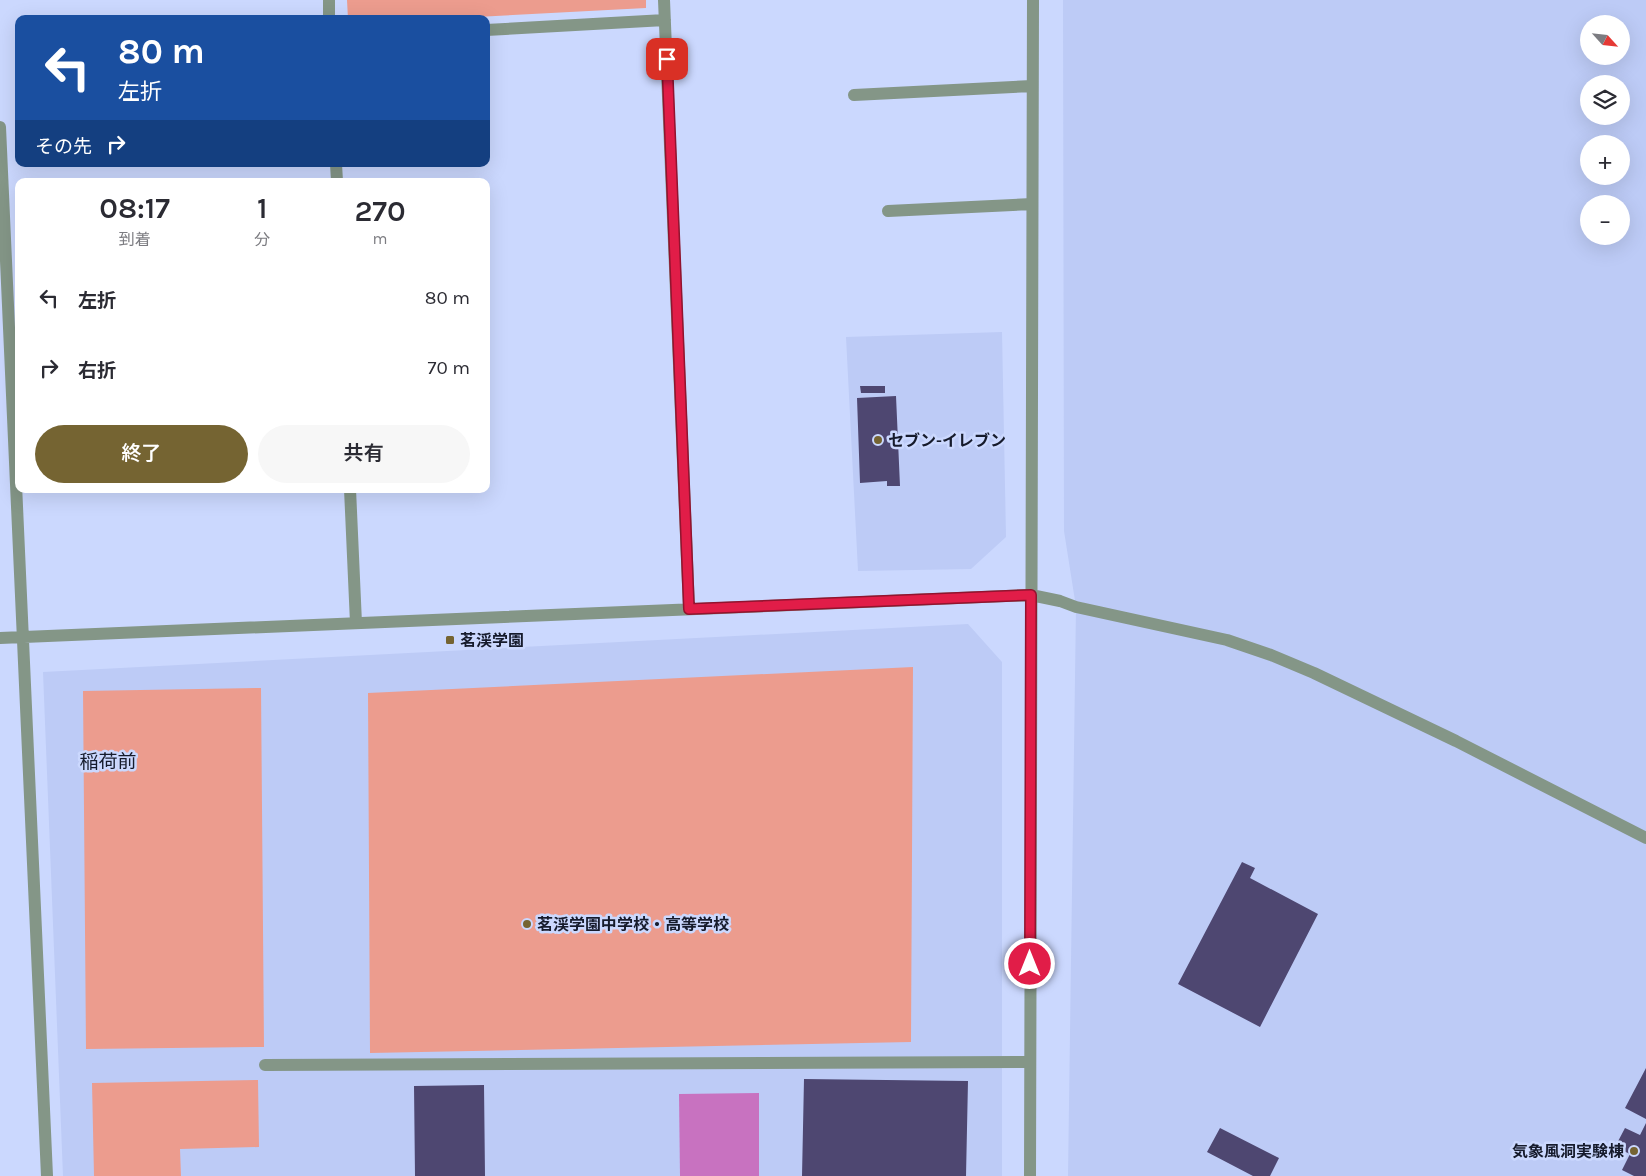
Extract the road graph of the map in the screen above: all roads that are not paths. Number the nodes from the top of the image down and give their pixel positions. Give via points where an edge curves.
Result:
1 (329, 0) edge
2 (664, 0) edge
3 (1033, 0) edge
4 (330, 15) edge
5 (665, 20) junction
6 (490, 30) edge
7 (1032, 86) junction
8 (854, 95) dead end
9 (0, 127) edge
10 (1032, 204) junction
11 (888, 211) dead end
12 (15, 446) edge
13 (17, 493) edge
14 (350, 493) edge
15 (1031, 595) junction
16 (689, 609) junction
17 (356, 623) junction
18 (24, 637) junction
19 (0, 638) edge
20 (1646, 838) edge
21 (1030, 1062) junction
22 (264, 1065) dead end
23 (47, 1176) edge
24 (1030, 1176) edge

1 - 4 street
2 - 5 street
3 - 7 street
5 - 6 street
5 - 16 street
7 - 8 street
7 - 10 street
9 - 12 street
10 - 11 street
10 - 15 street
13 - 18 street
14 - 17 street
15 - 16 street
15 - 20 street via 1227,640 1271,655 1456,741
15 - 21 street
16 - 17 street
17 - 18 street
18 - 19 street
18 - 23 street
21 - 22 street
21 - 24 street

